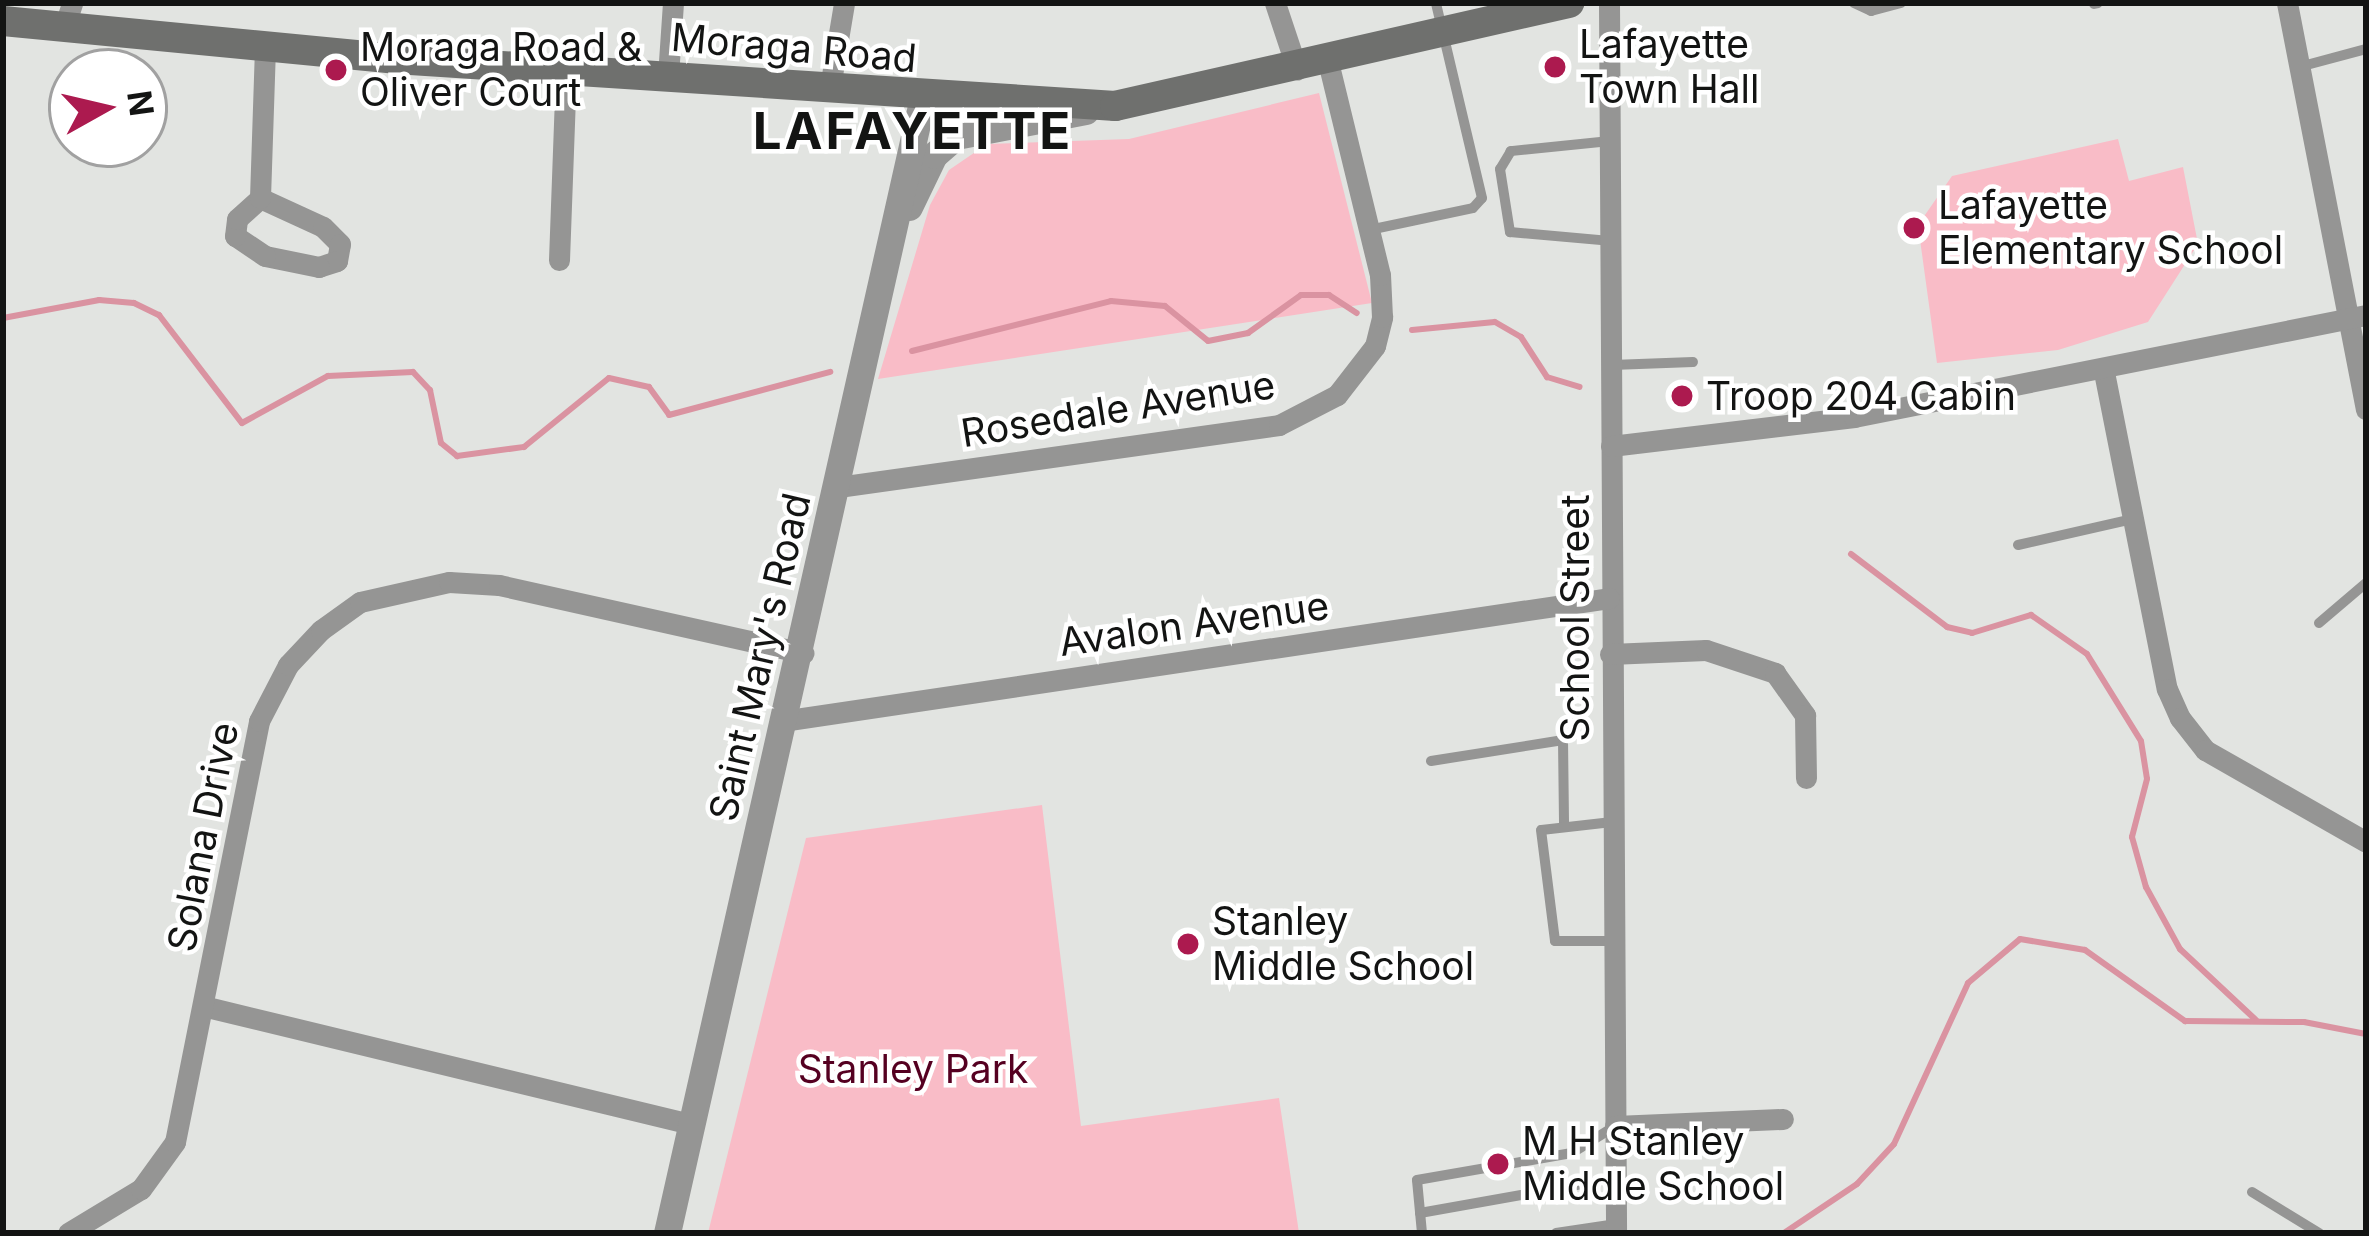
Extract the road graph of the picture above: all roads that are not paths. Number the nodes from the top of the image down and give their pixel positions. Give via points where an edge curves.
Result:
1 (674, 3) edge
2 (844, 3) edge
3 (1275, 3) edge
4 (1569, 3) edge
5 (1609, 3) edge
6 (1854, 3) edge
7 (1901, 3) edge
8 (2287, 3) edge
9 (1536, 7) edge
10 (69, 13) edge
11 (1441, 18) edge
12 (3, 21) edge
13 (265, 49) junction
14 (2366, 49) edge
15 (1328, 61) junction
16 (2299, 67) junction
17 (566, 69) junction
18 (1297, 69) junction
19 (668, 76) junction
20 (830, 86) junction
21 (923, 97) junction
22 (1115, 106) junction
23 (1610, 141) junction
24 (260, 199) junction
25 (1369, 230) junction
26 (1610, 241) junction
27 (559, 260) dead end
28 (885, 260) junction
29 (2357, 317) edge
30 (1693, 362) dead end
31 (1611, 365) junction
32 (2104, 372) junction
33 (2366, 409) edge
34 (1611, 446) junction
35 (838, 487) junction
36 (2133, 518) junction
37 (2018, 545) dead end
38 (2366, 584) edge
39 (1609, 598) junction
40 (2319, 622) dead end
41 (803, 653) junction
42 (1610, 654) junction
43 (789, 720) junction
44 (1431, 761) dead end
45 (1806, 778) dead end
46 (1612, 821) junction
47 (1564, 827) junction
48 (2366, 842) edge
49 (1613, 941) junction
50 (207, 1007) junction
51 (1783, 1119) dead end
52 (691, 1124) junction
53 (1615, 1126) junction
54 (1616, 1178) junction
55 (2252, 1192) dead end
56 (1420, 1213) junction
57 (1616, 1228) edge
58 (1583, 1231) edge
59 (68, 1233) edge
60 (667, 1233) edge
61 (1422, 1233) edge
62 (1556, 1233) edge
63 (2319, 1233) edge

1 - 19 street
2 - 20 street
3 - 18 street
4 - 9 main road, Moraga Road
5 - 23 street, School Street
6 - 7 lane via 1871,11
8 - 16 street
9 - 11 main road, Moraga Road
10 - 12 main road, Moraga Road
10 - 13 main road, Moraga Road
11 - 15 main road, Moraga Road
11 - 25 lane via 1482,199 1473,208
13 - 17 main road, Moraga Road
13 - 24 street
14 - 16 lane
15 - 18 main road, Moraga Road
15 - 25 street, Rosedale Avenue
16 - 29 street
17 - 19 main road, Moraga Road
17 - 27 street
18 - 22 main road, Moraga Road
19 - 20 main road, Moraga Road
20 - 21 main road, Moraga Road
21 - 22 main road, Moraga Road
21 - 28 street, Saint Mary's Road
22 - 28 street via 956,136 934,154
23 - 26 street, School Street
23 - 26 lane via 1511,151 1500,169 1510,232
24 - 24 street via 237,219 236,236 247,251 319,267 337,261 340,244 323,227
25 - 35 street, Rosedale Avenue via 1380,274 1375,346 1361,371 1310,413 1279,425
26 - 31 street, School Street
28 - 35 street, Saint Mary's Road
29 - 32 street
29 - 33 street
30 - 31 lane
31 - 34 street, School Street
32 - 34 street via 1854,416
32 - 36 street
34 - 39 street, School Street
35 - 41 street, Saint Mary's Road
36 - 37 lane
36 - 48 street via 2180,718 2206,750
38 - 40 lane
39 - 42 street, School Street
39 - 43 street, Avalon Avenue
41 - 43 street, Saint Mary's Road
41 - 50 street, Solana Drive via 499,585 412,585 360,602 288,665 259,721
42 - 45 street via 1706,650 1775,674 1804,715
42 - 46 street, School Street
43 - 52 street, Saint Mary's Road
44 - 47 lane via 1562,740
46 - 47 lane
46 - 49 street, School Street
47 - 49 lane via 1541,830 1555,940
49 - 53 street, School Street
50 - 52 street
50 - 59 street, Solana Drive via 175,1142 141,1189
51 - 53 street
52 - 60 street, Saint Mary's Road
53 - 54 street, School Street
53 - 56 lane via 1572,1154 1417,1180
54 - 56 lane
54 - 57 street, School Street
55 - 63 lane
56 - 61 lane
57 - 58 lane
58 - 62 lane

